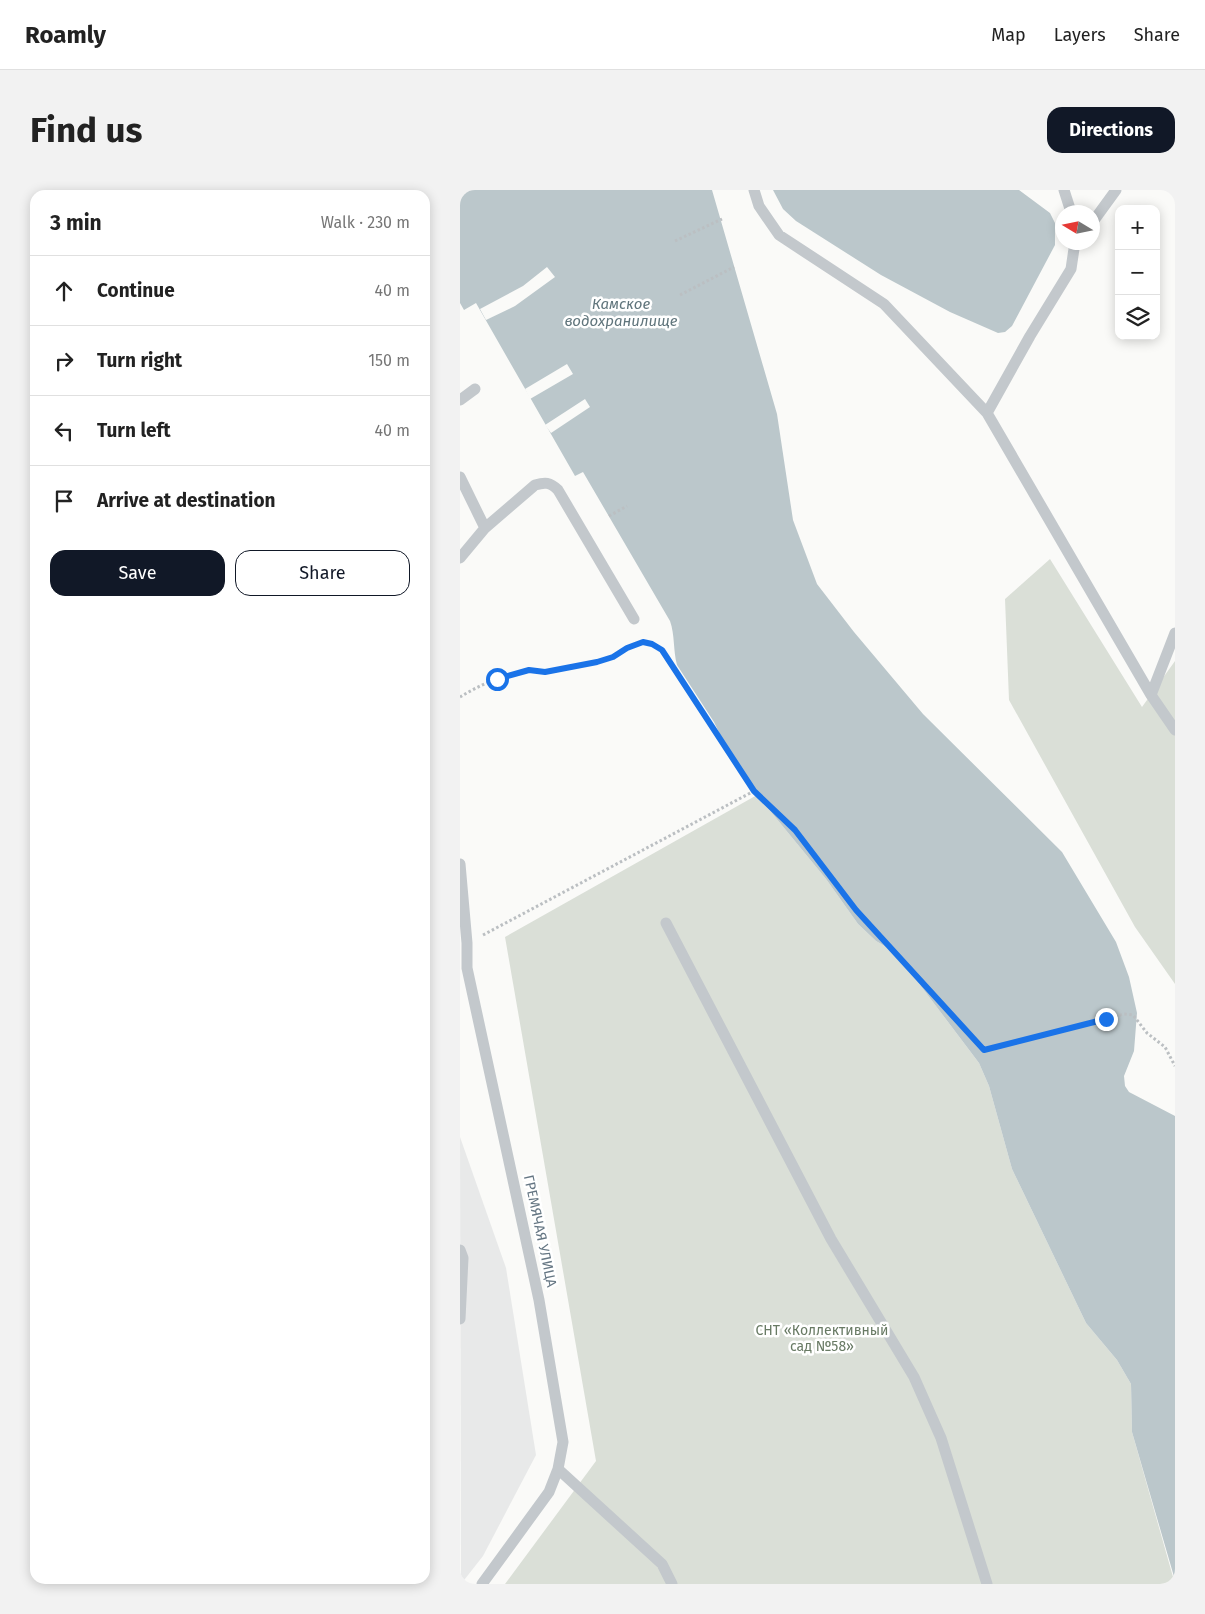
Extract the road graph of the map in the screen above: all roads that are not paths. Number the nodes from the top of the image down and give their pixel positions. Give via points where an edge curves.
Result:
1 (754, 190) edge
2 (1064, 190) edge
3 (1116, 190) edge
4 (1069, 205) edge
5 (1100, 212) edge
6 (1076, 250) edge
7 (475, 389) dead end
8 (460, 400) edge
9 (987, 413) junction
10 (460, 477) edge
11 (485, 528) junction
12 (460, 558) edge
13 (634, 619) dead end
14 (1175, 633) edge
15 (1151, 695) junction
16 (1175, 730) edge
17 (460, 864) edge
18 (666, 923) dead end
19 (460, 1250) edge
20 (460, 1318) edge
21 (558, 1469) junction
22 (482, 1584) edge
23 (672, 1584) edge
24 (987, 1584) edge

1 - 9 lane via 759,206 779,235 884,304
2 - 4 lane
3 - 5 lane
6 - 9 lane via 1072,269
7 - 8 lane
9 - 15 lane
10 - 11 lane
11 - 12 lane
11 - 13 lane via 535,485 552,484
14 - 15 lane
15 - 16 lane
17 - 21 lane, ГРЕМЯЧАЯ УЛИЦА via 468,943 467,968 539,1300 564,1442
18 - 24 lane via 831,1239 914,1377 941,1438
19 - 20 lane
21 - 22 lane, ГРЕМЯЧАЯ УЛИЦА via 549,1492
21 - 23 lane via 662,1564

